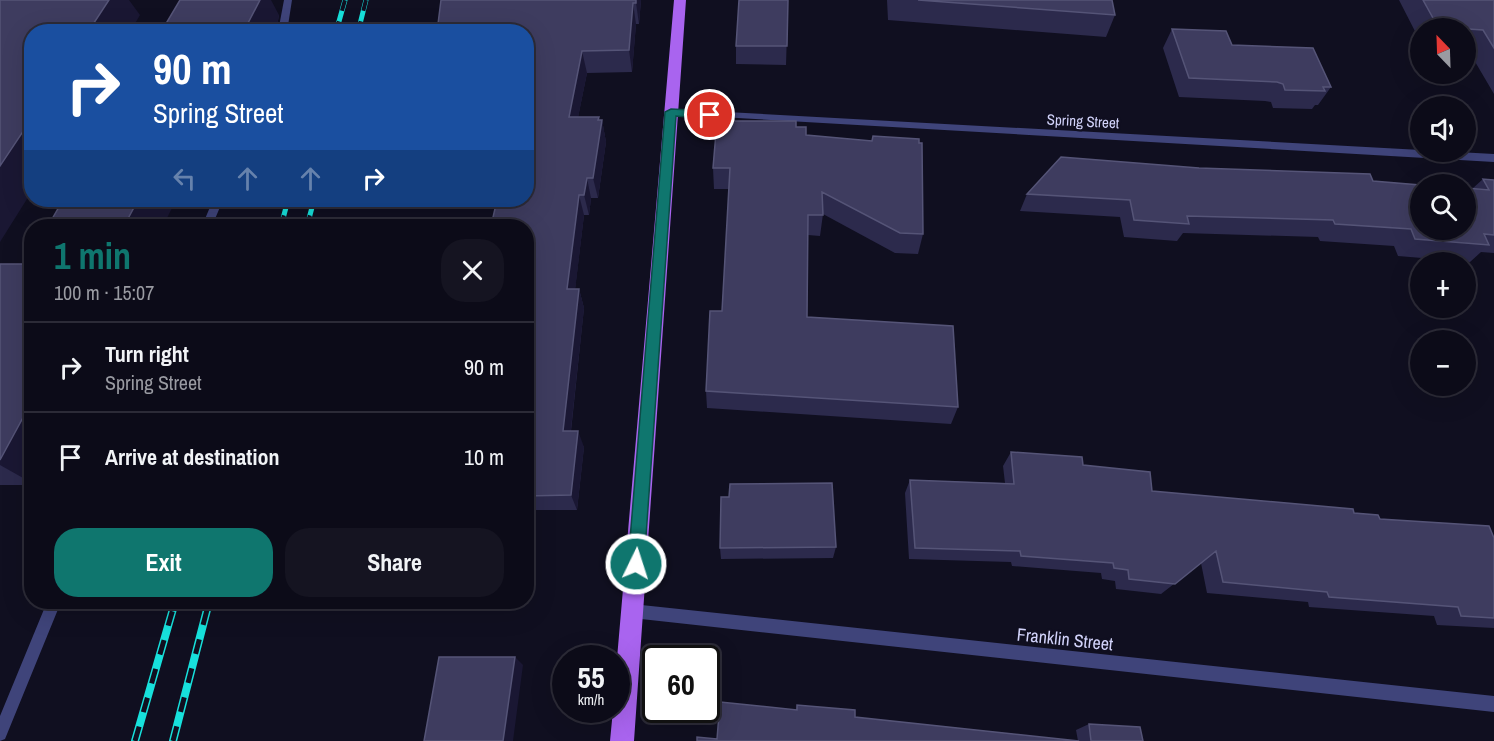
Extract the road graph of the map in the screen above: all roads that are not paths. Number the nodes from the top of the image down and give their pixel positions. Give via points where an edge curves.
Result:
1 (288, 0) edge
2 (680, 0) edge
3 (284, 24) edge
4 (671, 112) junction
5 (1494, 158) edge
6 (51, 609) edge
7 (632, 611) junction
8 (1494, 704) edge
9 (0, 734) edge
10 (622, 741) edge

1 - 3 street
2 - 4 main road
4 - 5 street, Spring Street
4 - 7 main road
6 - 9 street
7 - 8 street, Franklin Street
7 - 10 main road

